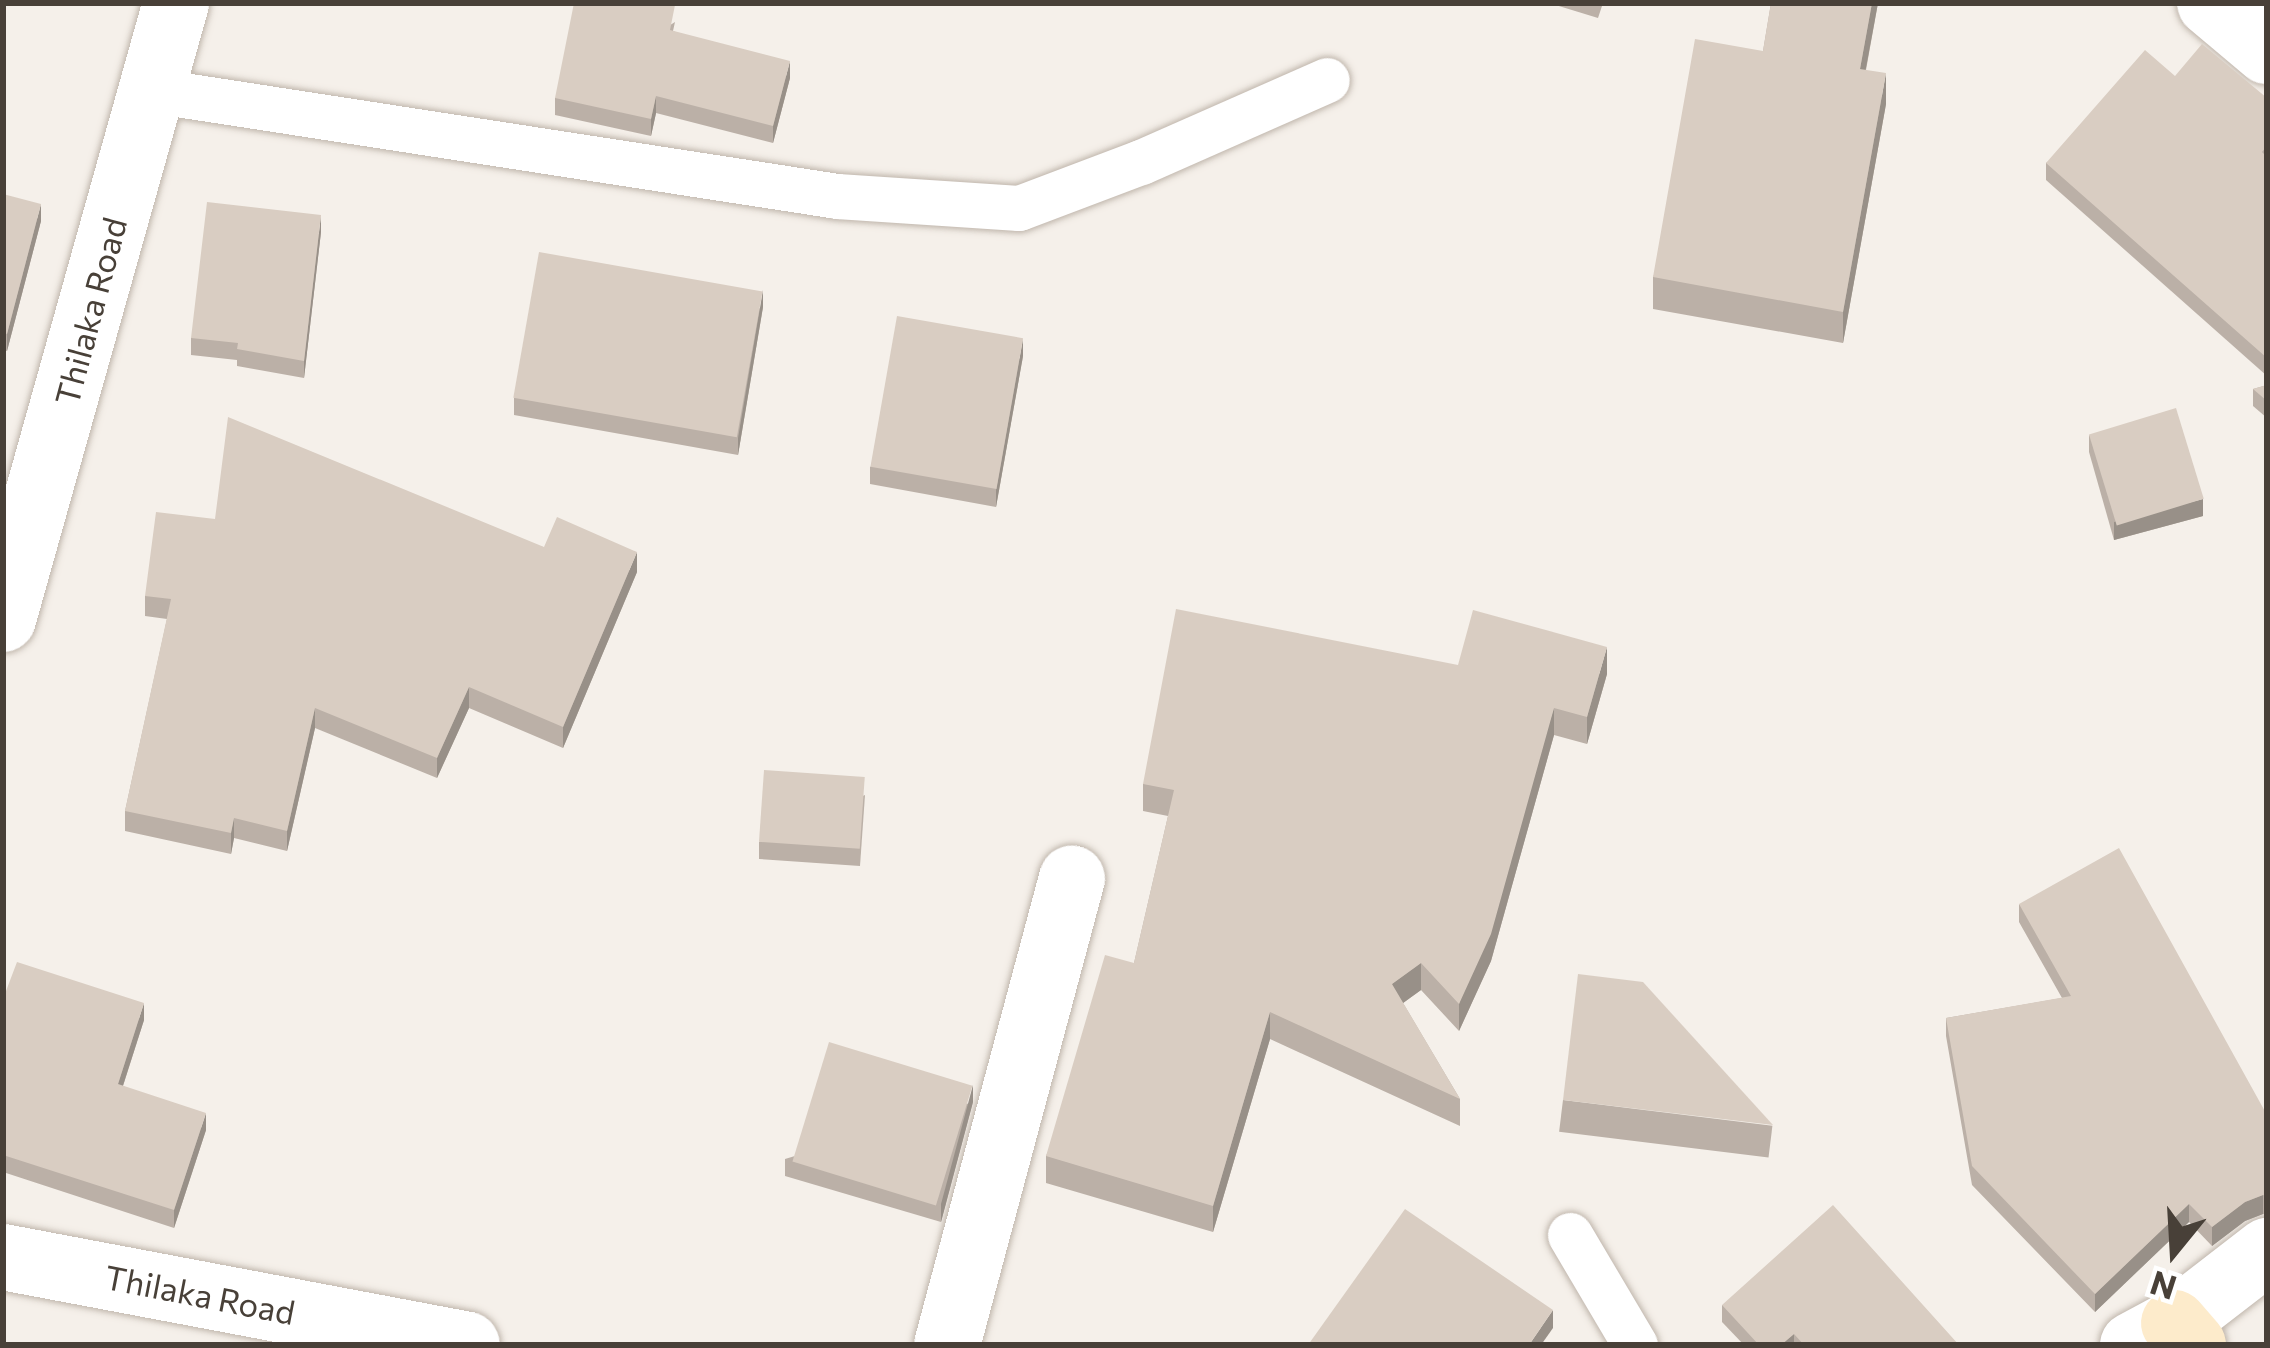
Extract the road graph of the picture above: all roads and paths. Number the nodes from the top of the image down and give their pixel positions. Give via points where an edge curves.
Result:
1 (176, 3) edge
2 (2210, 3) edge
3 (2267, 50) edge
4 (1327, 80) dead end
5 (151, 90) junction
6 (3, 620) edge
7 (1072, 878) dead end
8 (1570, 1234) dead end
9 (2267, 1251) edge
10 (3, 1257) edge
11 (2167, 1338) edge
12 (467, 1345) edge
13 (947, 1345) edge
14 (1635, 1345) edge

1 - 5 street, Thilaka Road
2 - 3 street
4 - 5 lane via 1019,208 837,196
5 - 6 street, Thilaka Road
7 - 13 street
8 - 14 lane
9 - 11 street
10 - 12 street, Thilaka Road

